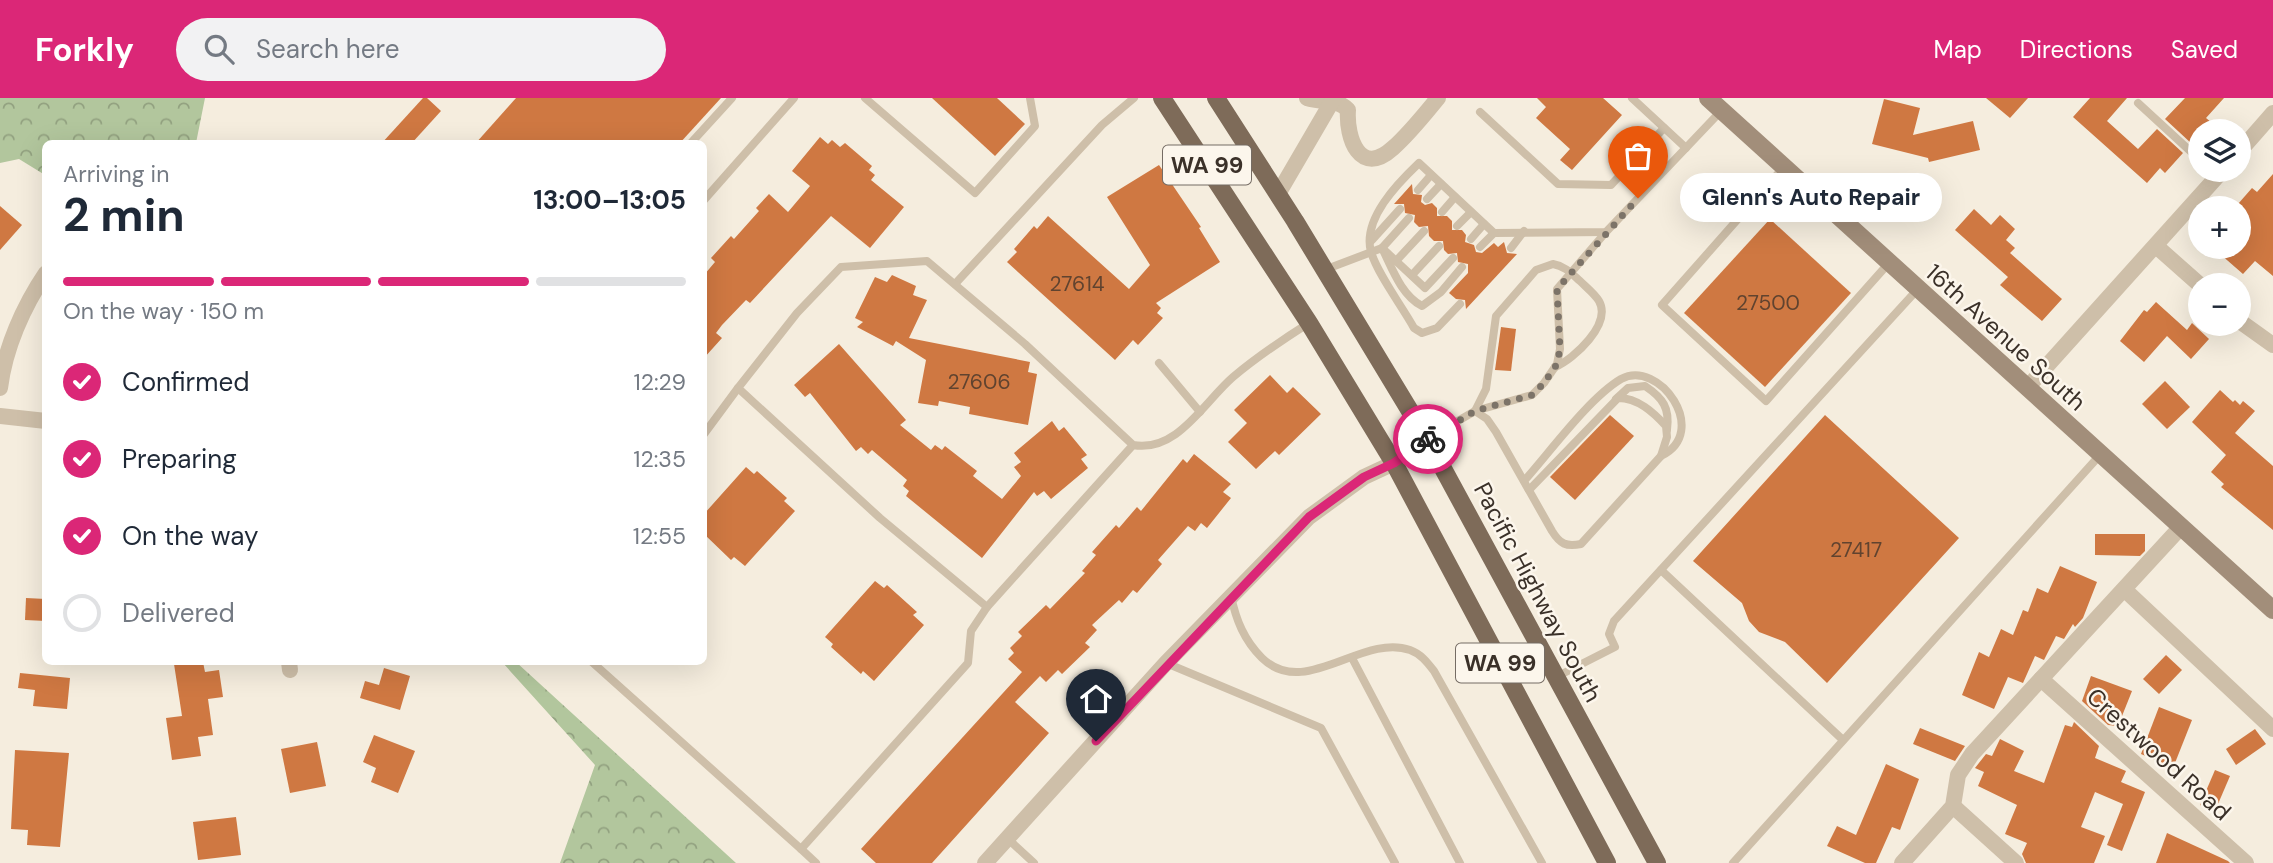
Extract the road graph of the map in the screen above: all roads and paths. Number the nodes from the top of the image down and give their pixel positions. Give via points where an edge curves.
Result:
1 (732, 98) edge
2 (794, 98) edge
3 (865, 98) edge
4 (1030, 98) edge
5 (1134, 98) edge
6 (1162, 98) edge
7 (1216, 98) edge
8 (1307, 98) edge
9 (1438, 98) edge
10 (1632, 98) edge
11 (1708, 98) edge
12 (1332, 100) edge
13 (2138, 103) dead end
14 (1721, 111) junction
15 (1479, 112) dead end
16 (2273, 113) edge
17 (1664, 128) junction
18 (2251, 138) edge
19 (694, 140) edge
20 (1686, 148) junction
21 (2188, 149) edge
22 (1783, 168) junction
23 (1431, 175) junction
24 (2209, 182) edge
25 (1441, 184) junction
26 (1418, 190) dead end
27 (1278, 194) junction
28 (707, 197) edge
29 (1455, 197) junction
30 (1427, 199) dead end
31 (1400, 209) dead end
32 (1442, 212) dead end
33 (1471, 212) junction
34 (1409, 218) dead end
35 (1485, 224) junction
36 (1457, 226) dead end
37 (1424, 231) dead end
38 (1524, 232) junction
39 (1606, 232) junction
40 (1494, 233) junction
41 (1471, 239) dead end
42 (1372, 240) junction
43 (1439, 246) dead end
44 (2156, 246) junction
45 (1382, 247) junction
46 (1480, 247) dead end
47 (1511, 248) dead end
48 (1371, 250) junction
49 (1452, 258) dead end
50 (1396, 261) junction
51 (1888, 264) junction
52 (1462, 267) dead end
53 (1324, 270) junction
54 (1571, 272) junction
55 (2188, 274) edge
56 (1412, 275) junction
57 (42, 280) edge
58 (955, 285) junction
59 (1917, 290) junction
60 (1460, 304) dead end
61 (1309, 323) junction
62 (2251, 329) edge
63 (2273, 345) edge
64 (1159, 363) dead end
65 (1555, 367) junction
66 (0, 388) edge
67 (738, 388) junction
68 (2026, 388) junction
69 (1613, 401) junction
70 (1475, 411) junction
71 (1200, 412) junction
72 (0, 416) edge
73 (42, 421) edge
74 (707, 429) edge
75 (1667, 433) junction
76 (1427, 439) junction
77 (1133, 445) junction
78 (2100, 455) junction
79 (1661, 456) junction
80 (1394, 463) junction
81 (1524, 481) junction
82 (1529, 490) junction
83 (2180, 528) junction
84 (1661, 570) junction
85 (2124, 590) junction
86 (1231, 596) junction
87 (987, 607) junction
88 (2273, 610) edge
89 (1352, 658) junction
90 (1166, 663) junction
91 (595, 665) edge
92 (1556, 677) junction
93 (2041, 679) junction
94 (2273, 729) edge
95 (1843, 740) junction
96 (1952, 806) junction
97 (1007, 838) junction
98 (801, 849) junction
99 (816, 863) edge
100 (985, 863) edge
101 (1034, 863) edge
102 (1395, 863) edge
103 (1460, 863) edge
104 (1542, 863) edge
105 (1607, 863) edge
106 (1657, 863) edge
107 (1733, 863) edge
108 (1902, 863) edge
109 (2016, 863) edge
110 (2246, 863) edge

1 - 19 lane
2 - 28 lane
3 - 4 lane via 975,193 1035,126
5 - 58 lane via 1102,125
6 - 61 main road, WA 99
7 - 27 main road, Pacific Highway South / WA 99
8 - 12 street
9 - 12 street via 1391,150 1368,158 1357,154 1352,145 1348,110
10 - 17 lane
11 - 14 main road, 16th Avenue South
12 - 27 street
13 - 21 lane
14 - 20 lane
14 - 22 main road, 16th Avenue South
15 - 17 lane via 1558,184 1611,185
16 - 18 street
17 - 20 lane
20 - 39 lane
22 - 51 main road, 16th Avenue South
22 - 51 lane via 1662,305 1766,401
23 - 25 lane
23 - 26 lane
23 - 42 lane via 1419,163 1405,176 1372,224
24 - 44 street
25 - 29 lane
25 - 30 lane
27 - 53 main road, Pacific Highway South / WA 99
29 - 32 lane
29 - 33 lane
31 - 42 lane
33 - 35 lane
33 - 36 lane
34 - 45 lane
35 - 40 lane
35 - 41 lane
37 - 50 lane
38 - 39 lane
38 - 40 lane
38 - 47 lane
39 - 54 lane
40 - 46 lane
42 - 48 lane
43 - 56 lane
44 - 55 street
44 - 68 street
45 - 48 lane
45 - 50 lane
45 - 52 lane via 1407,295 1422,306
48 - 53 lane
48 - 60 lane via 1414,328 1422,333 1437,328
49 - 56 lane via 1425,288
50 - 56 lane
51 - 59 main road, 16th Avenue South
53 - 76 main road, Pacific Highway South / WA 99
54 - 65 lane via 1557,289 1560,349
54 - 65 lane via 1599,300 1602,312 1588,339 1567,362
54 - 70 lane via 1560,265 1545,265 1501,307 1486,389
57 - 66 street via 23,313
58 - 67 lane via 927,261 841,267 797,313
58 - 77 lane
59 - 68 main road, 16th Avenue South
59 - 84 lane
61 - 71 lane via 1231,379
61 - 80 main road, WA 99
62 - 63 street
64 - 71 lane
65 - 70 lane via 1532,395
67 - 74 lane
67 - 87 lane via 880,518
68 - 78 main road, 16th Avenue South
69 - 75 lane via 1627,398 1643,406
69 - 75 lane via 1629,388 1645,386 1664,400
69 - 82 lane
70 - 76 lane
70 - 81 lane via 1487,419
71 - 77 lane via 1155,446
72 - 73 street
75 - 79 lane
76 - 80 street
76 - 92 main road, Pacific Highway South / WA 99
77 - 87 lane
78 - 83 main road, 16th Avenue South
78 - 95 lane
79 - 81 lane via 1679,440 1680,409 1656,382 1632,375 1603,393
79 - 82 lane via 1581,544 1559,542
80 - 86 street via 1364,477 1309,517
80 - 105 main road, WA 99
81 - 82 lane
83 - 85 street
83 - 88 main road, 16th Avenue South
84 - 92 lane via 1614,621 1609,634 1615,647
84 - 95 lane
85 - 93 street
85 - 94 street
86 - 89 lane via 1245,638 1276,668 1302,672
86 - 90 street
87 - 98 lane via 971,631 968,663
89 - 103 lane
89 - 104 lane via 1391,648 1408,649 1425,660
90 - 97 street
90 - 102 lane via 1321,728
91 - 98 lane
92 - 106 main road, Pacific Highway South / WA 99
93 - 96 street via 1972,754 1958,775
93 - 110 street, Crestwood Road
95 - 107 lane
96 - 108 street
96 - 109 street
97 - 100 street
97 - 101 lane
98 - 99 lane

